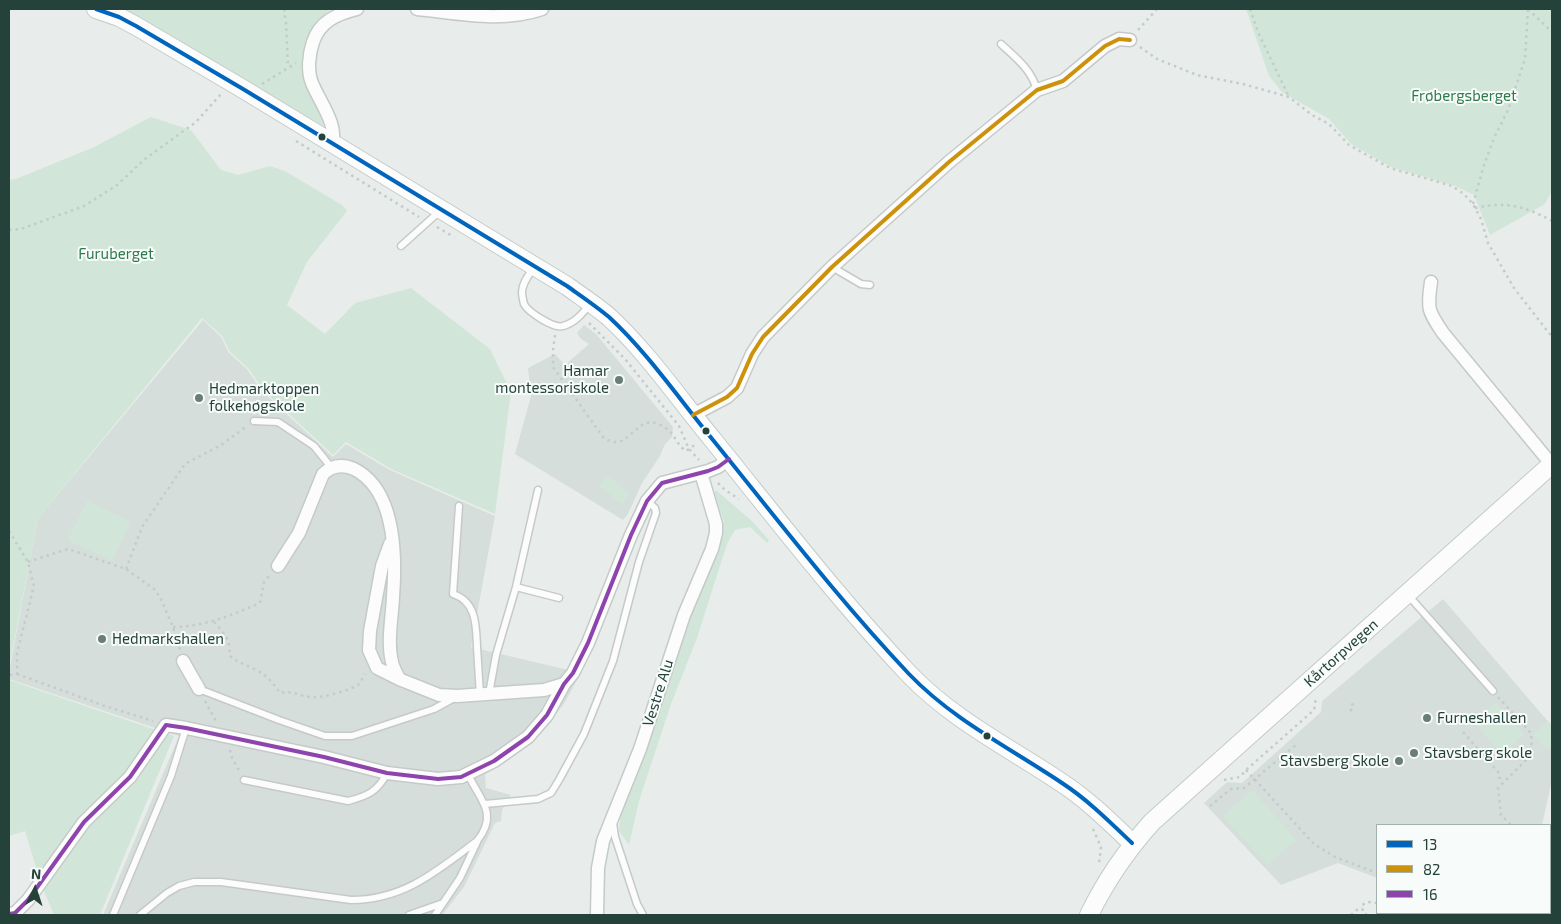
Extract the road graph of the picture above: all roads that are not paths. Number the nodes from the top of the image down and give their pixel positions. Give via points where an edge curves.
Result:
1 (96, 9) edge
2 (357, 9) edge
3 (417, 9) edge
4 (542, 9) edge
5 (1130, 40) road end
6 (1000, 44) dead end
7 (1037, 90) junction
8 (331, 143) junction
9 (435, 216) junction
10 (401, 246) dead end
11 (534, 266) junction
12 (832, 267) junction
13 (1431, 282) dead end
14 (870, 285) dead end
15 (585, 309) junction
16 (693, 415) junction
17 (254, 421) road end
18 (728, 459) junction
19 (1552, 464) edge
20 (331, 467) junction
21 (702, 469) junction
22 (538, 490) dead end
23 (647, 501) junction
24 (459, 506) dead end
25 (393, 536) junction
26 (278, 566) road end
27 (516, 587) junction
28 (1407, 594) junction
29 (559, 598) dead end
30 (183, 661) road end
31 (399, 680) junction
32 (564, 684) junction
33 (199, 689) joint
34 (1493, 692) road end
35 (485, 694) junction
36 (457, 696) junction
37 (186, 728) junction
38 (387, 773) junction
39 (468, 774) junction
40 (244, 780) road end
41 (485, 804) junction
42 (612, 820) junction
43 (477, 840) junction
44 (1132, 843) junction
45 (444, 902) junction
46 (9, 914) edge
47 (113, 915) edge
48 (140, 915) edge
49 (409, 915) edge
50 (435, 915) edge
51 (597, 915) edge
52 (643, 915) edge
53 (1089, 915) edge

1 - 8 main road via 136,26
2 - 8 street via 339,14 320,28 309,59 311,82 332,128 334,138
3 - 4 street via 487,17
5 - 7 street via 1119,39 1105,46 1063,81
6 - 7 lane via 1034,78
7 - 12 street via 949,162
8 - 9 main road
9 - 10 lane
9 - 11 main road
11 - 15 main road
11 - 15 lane via 523,286 524,304 528,309 552,325 561,327 571,323
12 - 14 lane via 860,284
12 - 16 street via 763,338 737,388
13 - 19 street, Kårtorpvegen via 1430,315
15 - 16 main road via 607,316 626,334
16 - 18 main road
17 - 20 lane via 278,422 314,446
18 - 21 street via 718,467
18 - 44 main road via 911,676 982,733 1085,800
19 - 28 main road, Kårtorpvegen
20 - 25 street via 350,467 362,473 378,491
20 - 26 street via 323,474 299,533
21 - 23 street via 662,483
21 - 42 street, Vestre Alu via 716,524 712,549 684,615 640,749
22 - 27 lane
23 - 32 street via 588,643
23 - 41 lane via 655,508 656,514 639,562 613,661 580,741 551,793 525,801
24 - 35 lane via 453,594 468,605 476,618
25 - 31 street via 389,637 392,662
25 - 31 street via 382,566 369,650 377,668
27 - 29 lane
27 - 35 lane
28 - 34 lane
28 - 44 main road, Kårtorpvegen
30 - 33 street
31 - 36 street via 439,695
32 - 35 street via 544,690
32 - 39 street via 546,715 528,737 494,761
33 - 36 lane via 325,736 352,736 434,710
35 - 36 street
37 - 38 street
37 - 46 street via 166,725 130,777 84,822 28,900
37 - 47 lane via 171,776
38 - 39 street via 438,779
38 - 40 lane via 381,785 364,797 348,801
39 - 41 lane
41 - 43 lane via 486,824
42 - 51 street, Vestre Alu via 603,841 598,868
42 - 52 lane
43 - 45 lane via 466,866
43 - 48 lane via 416,884 403,891 367,900 330,898 221,882 194,882 167,893
44 - 53 main road, Kårtorpvegen
45 - 49 lane
45 - 50 lane

